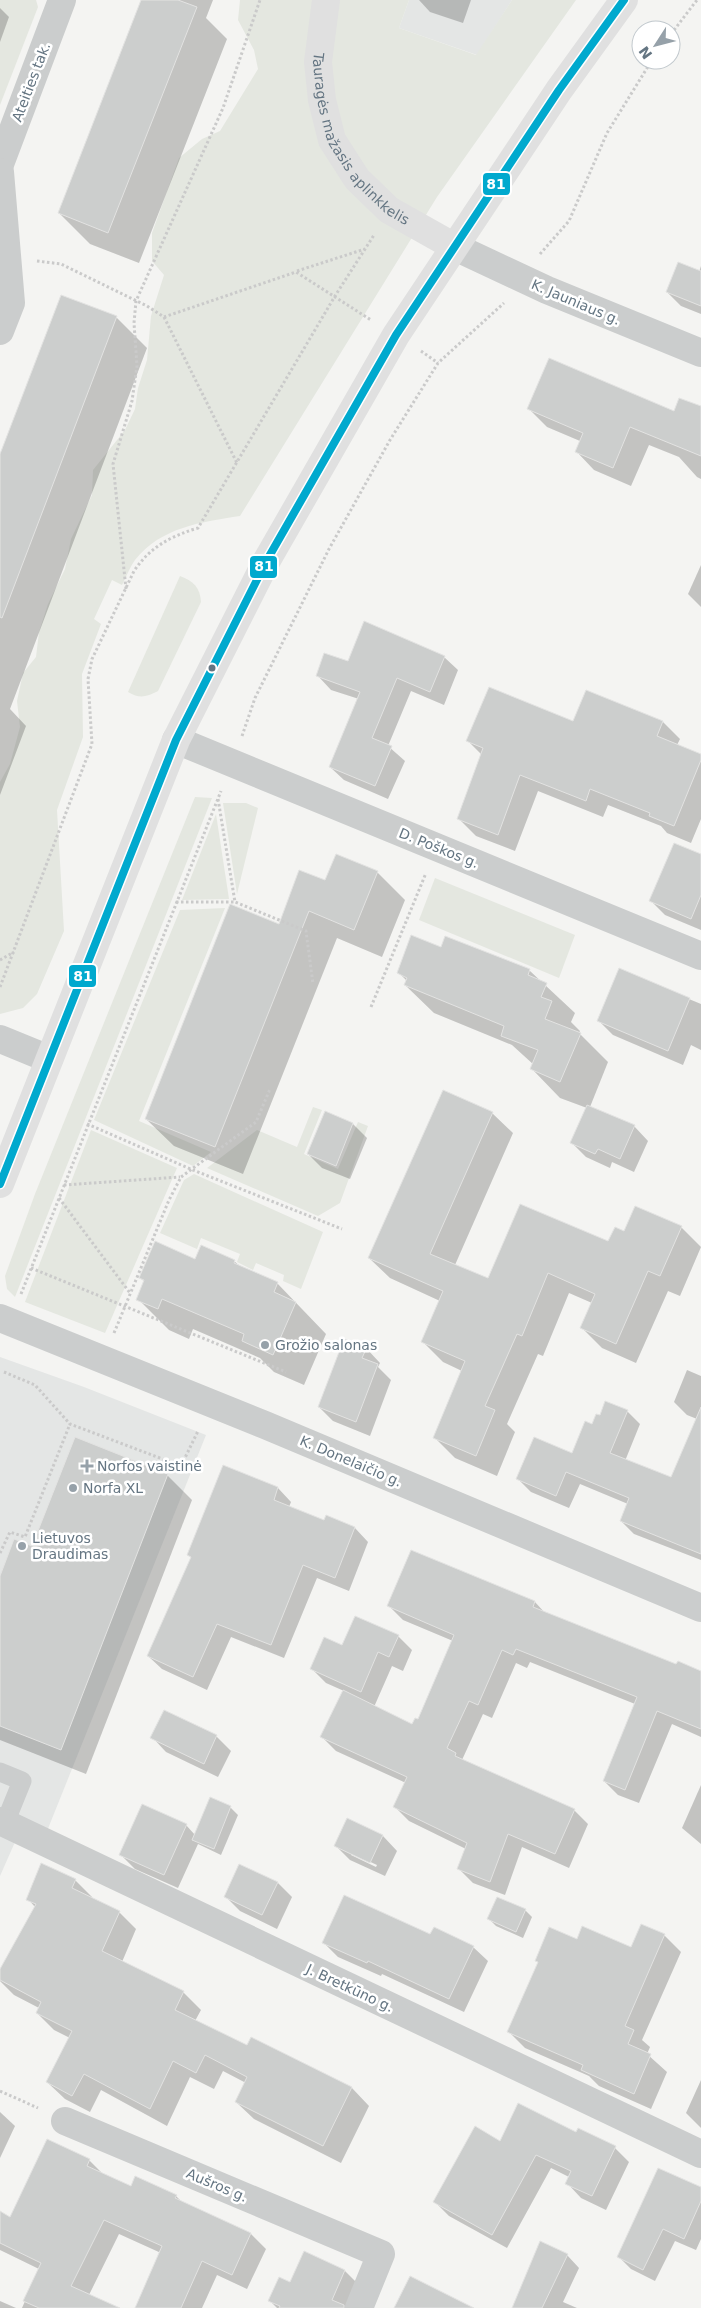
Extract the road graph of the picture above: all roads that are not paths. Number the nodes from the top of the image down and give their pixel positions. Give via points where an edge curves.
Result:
1 (62, 0) edge
2 (326, 0) edge
3 (624, 0) edge
4 (0, 164) edge
5 (0, 172) edge
6 (453, 246) junction
7 (0, 331) edge
8 (701, 353) edge
9 (176, 740) junction
10 (701, 956) edge
11 (0, 1039) edge
12 (49, 1059) junction
13 (0, 1184) edge
14 (9, 1309) edge
15 (701, 1608) edge
16 (0, 1772) edge
17 (2, 1822) edge
18 (65, 2120) road end
19 (701, 2154) edge
20 (359, 2308) edge

1 - 4 street, Ateities tak.
2 - 6 main road, Tauragės mažasis aplinkkelis via 318,62 322,100 332,140 356,179 390,210
3 - 6 main road
5 - 7 street via 11,303
6 - 8 street, K. Jauniaus g. via 523,280
6 - 9 main road via 396,335 267,560
9 - 10 street, D. Poškos g.
9 - 12 main road
11 - 12 street
12 - 13 main road
14 - 15 street, K. Donelaičio g. via 264,1424
16 - 17 lane via 22,1781
17 - 19 street, J. Bretkūno g.
18 - 20 street, Aušros g. via 381,2254

